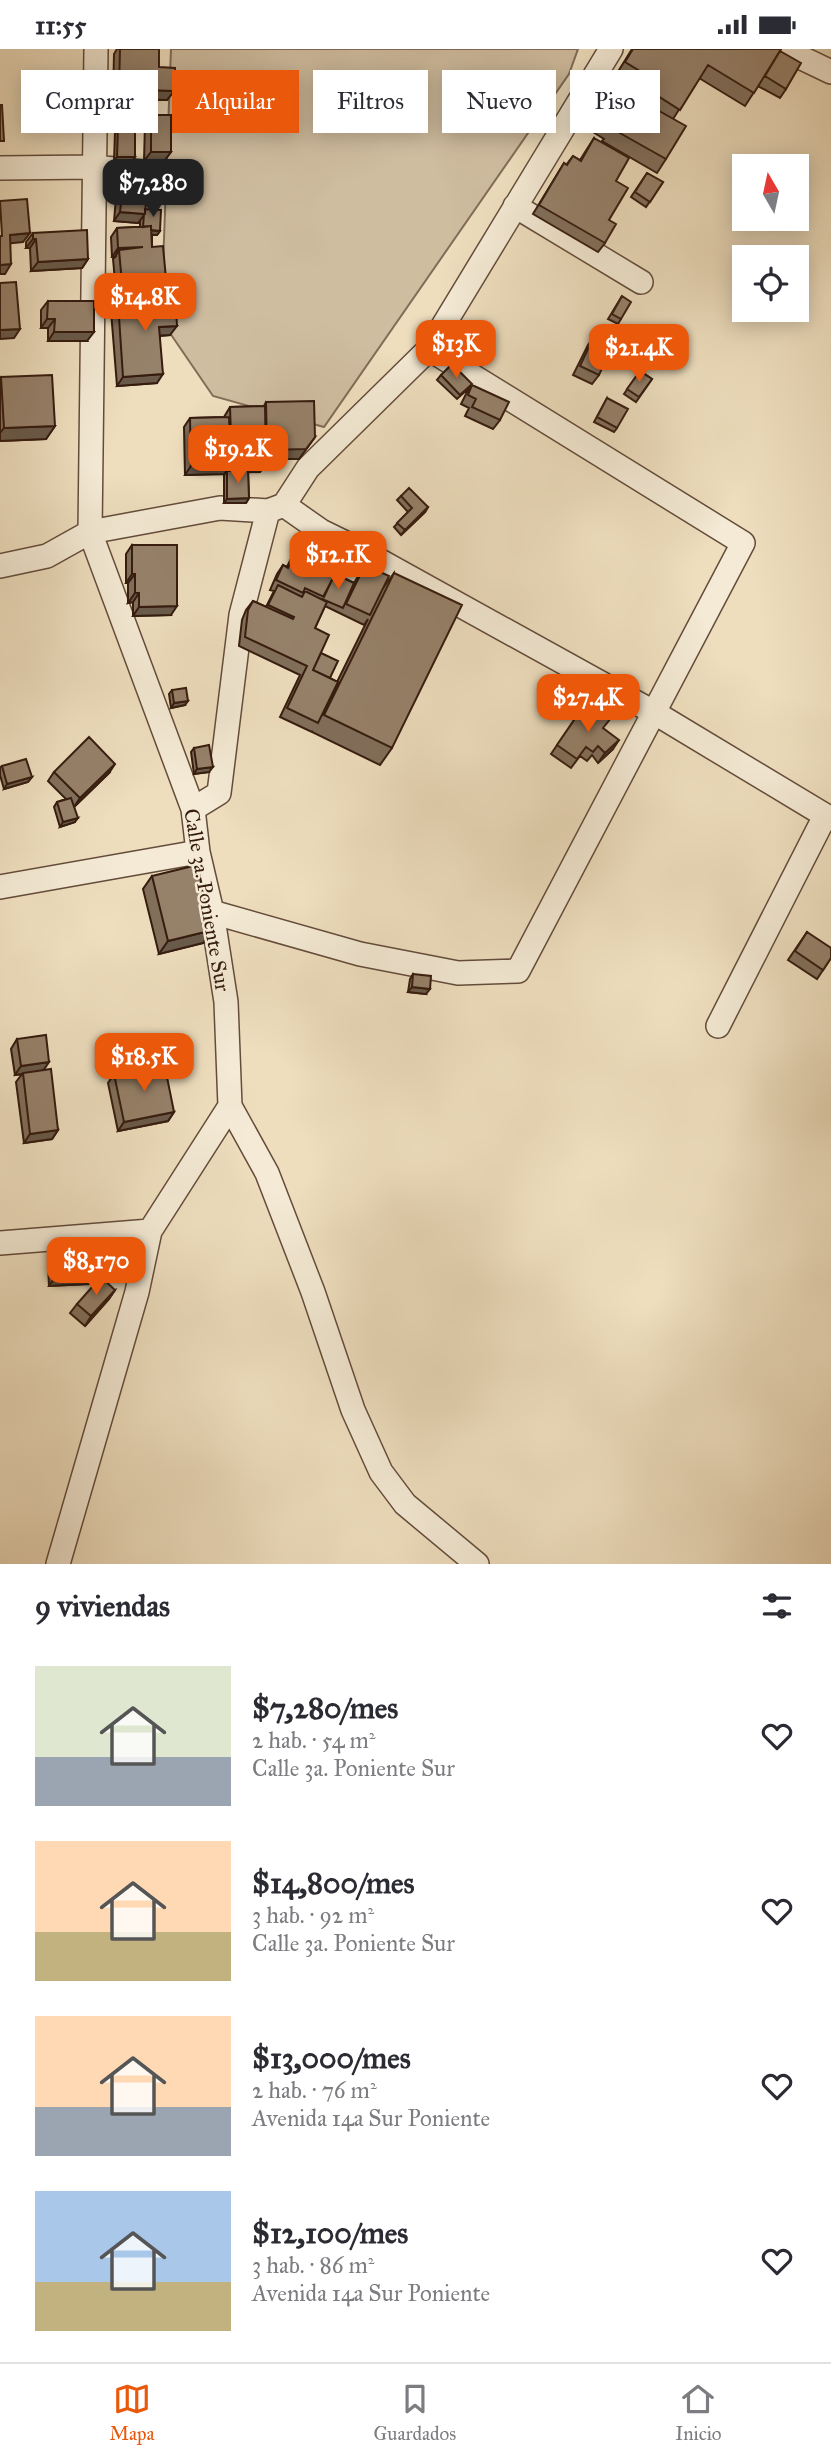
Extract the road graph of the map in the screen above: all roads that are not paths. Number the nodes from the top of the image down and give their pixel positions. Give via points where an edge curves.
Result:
1 (96, 49) edge
2 (611, 49) edge
3 (783, 49) edge
4 (831, 72) edge
5 (94, 167) junction
6 (0, 169) edge
7 (163, 174) dead end
8 (515, 206) junction
9 (641, 282) dead end
10 (429, 349) junction
11 (276, 508) junction
12 (90, 532) junction
13 (0, 566) edge
14 (655, 713) junction
15 (193, 809) junction
16 (828, 817) edge
17 (198, 852) junction
18 (0, 887) edge
19 (212, 912) junction
20 (718, 1026) dead end
21 (230, 1106) junction
22 (150, 1231) junction
23 (0, 1243) edge
24 (58, 1564) edge
25 (477, 1564) edge

1 - 5 street, Calle 3a. Poniente Sur
2 - 8 street
3 - 4 street
5 - 6 street
5 - 7 street
5 - 12 street, Calle 3a. Poniente Sur
8 - 9 street
8 - 10 street
10 - 11 street via 308,468
10 - 14 street via 743,543
11 - 12 street via 220,508
11 - 14 street
11 - 15 street via 241,615 219,793
12 - 13 street via 47,556
12 - 15 street, Calle 3a. Poniente Sur
14 - 16 street
14 - 19 street via 518,971 458,973 385,959
15 - 17 street, Calle 3a. Poniente Sur
16 - 20 street
17 - 18 street
17 - 19 street, Calle 3a. Poniente Sur
19 - 21 street, Calle 3a. Poniente Sur via 226,1002
21 - 22 street
21 - 25 street via 267,1173 353,1410 381,1472 405,1504
22 - 23 street
22 - 24 street via 137,1292

